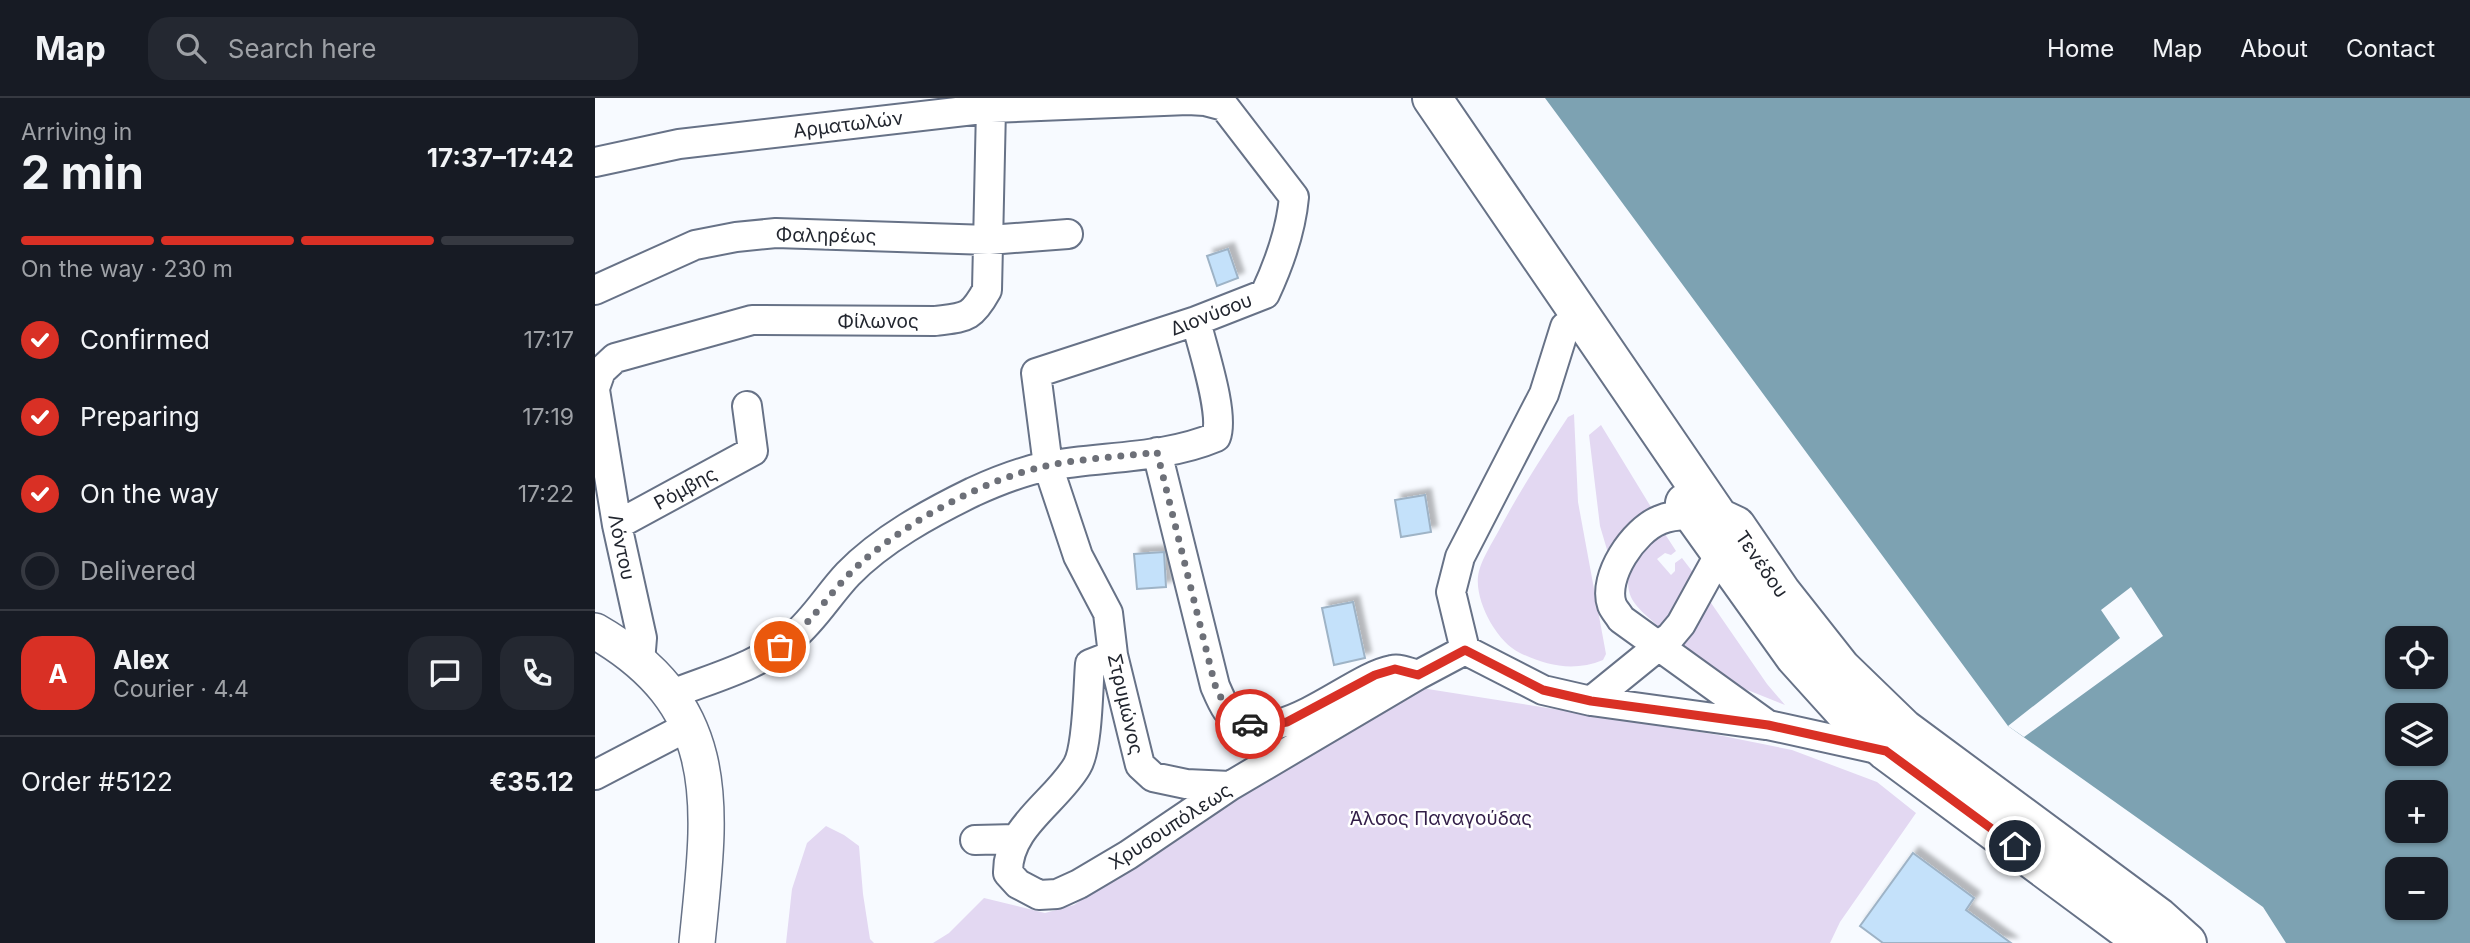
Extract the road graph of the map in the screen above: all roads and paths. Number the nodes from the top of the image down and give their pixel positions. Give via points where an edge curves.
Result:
1 (1404, 98) edge
2 (1432, 98) edge
3 (1188, 100) edge
4 (991, 108) junction
5 (595, 162) edge
6 (1068, 234) dead end
7 (989, 240) junction
8 (595, 290) edge
9 (1196, 321) junction
10 (1565, 327) junction
11 (1036, 373) joint
12 (595, 389) edge
13 (747, 406) dead end
14 (1157, 452) junction
15 (1048, 466) junction
16 (617, 525) junction
17 (1717, 528) junction
18 (595, 631) edge
19 (1658, 646) junction
20 (1465, 650) junction
21 (1113, 655) junction
22 (641, 662) junction
23 (1418, 675) junction
24 (672, 694) junction
25 (1591, 701) junction
26 (1768, 725) junction
27 (689, 726) junction
28 (1886, 751) junction
29 (595, 775) edge
30 (1230, 786) junction
31 (1016, 839) junction
32 (975, 840) dead end
33 (697, 943) edge
34 (2145, 943) edge
35 (2187, 943) edge

1 - 10 main road, Τενέδου
2 - 17 main road, Τενέδου
3 - 4 street, Αρματωλών
3 - 9 street, Διονύσου via 1224,106 1294,197 1283,248 1265,293
4 - 5 street, Αρματωλών via 679,144
4 - 7 street, Φίλωνος
6 - 7 street, Φαληρέως
7 - 8 street, Φαληρέως via 776,233 736,237 695,245
7 - 12 street, Φίλωνος via 986,290 976,310 963,318 752,320 615,358 601,371
9 - 11 street, Διονύσου
9 - 14 street via 1219,428 1216,437 1205,442
10 - 17 main road, Τενέδου
10 - 20 street via 1543,394 1460,557 1451,592
11 - 15 street, Στρυμώνος
12 - 16 street, Λόντου
13 - 16 street, Ρόμβης via 753,451
14 - 15 street
14 - 23 street via 1215,685 1227,710 1244,723 1287,722 1375,675 1395,669
15 - 21 street, Στρυμώνος via 1078,556 1108,613
15 - 24 street via 1018,473 929,515 849,573 794,637 767,656
16 - 22 street, Λόντου via 642,638
17 - 19 street via 1681,624
17 - 19 street via 1662,519 1649,526 1616,568 1612,605 1621,619
17 - 28 main road, Τενέδου via 1764,616 1816,682
17 - 35 main road, Τενέδου via 1780,592 1841,668 1904,729
18 - 22 street
19 - 25 street
19 - 26 street
20 - 23 street, Χρυσουπόλεως
20 - 25 street via 1543,690
21 - 30 street, Στρυμώνος via 1140,765 1153,777
21 - 31 street, Χρυσουπόλεως via 1090,664 1079,764
22 - 24 street
23 - 30 street, Χρυσουπόλεως
24 - 27 street
25 - 26 street
26 - 28 street
27 - 29 street
27 - 33 street via 705,784
28 - 34 main road, Τενέδου
30 - 31 street, Χρυσουπόλεως via 1128,855 1057,894 1039,895 1008,873 1007,860
31 - 32 street

